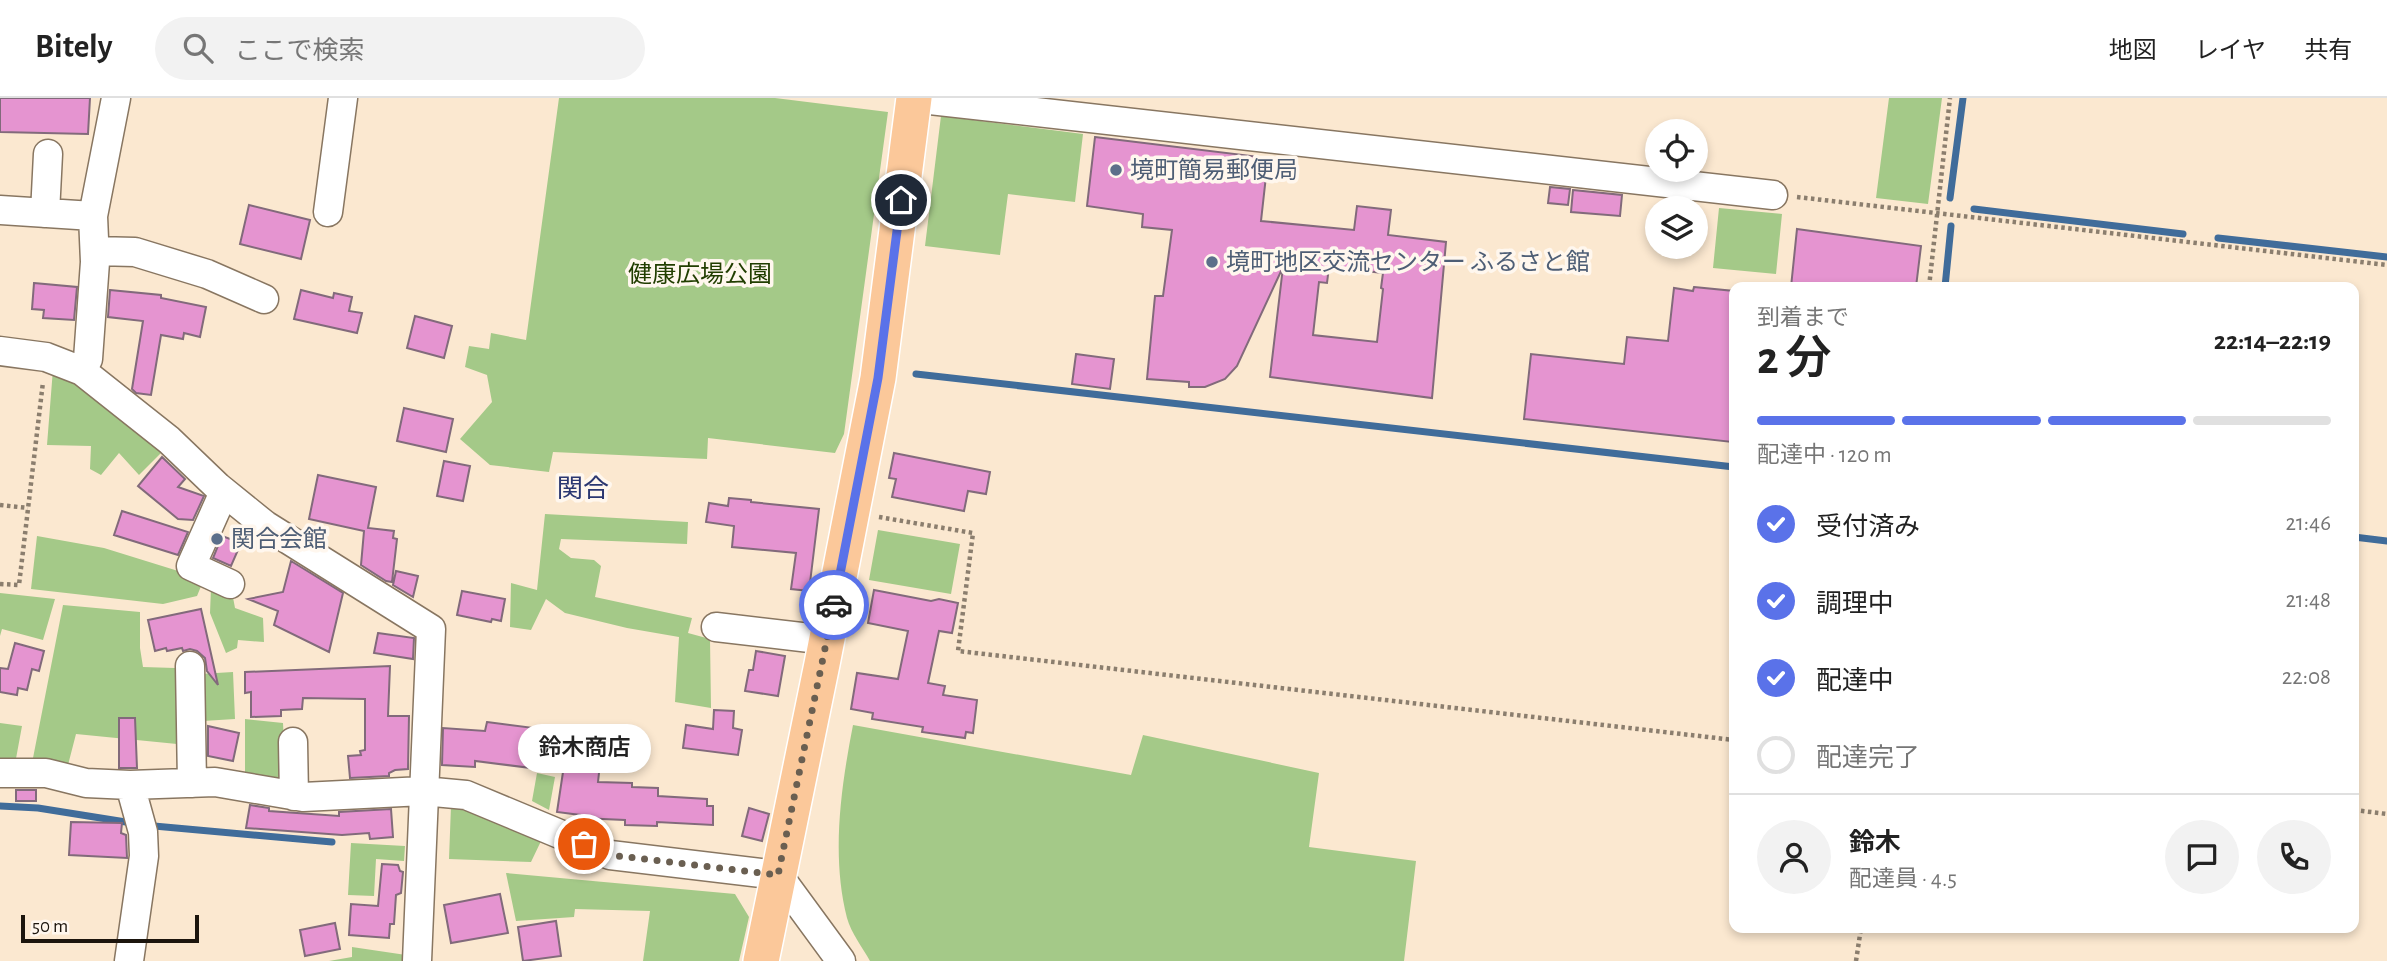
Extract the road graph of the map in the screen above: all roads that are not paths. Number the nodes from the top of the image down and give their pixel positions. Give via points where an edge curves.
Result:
1 (116, 98) edge
2 (343, 98) edge
3 (914, 98) edge
4 (48, 154) dead end
5 (1773, 195) road end
6 (0, 210) edge
7 (328, 212) dead end
8 (45, 213) junction
9 (93, 216) junction
10 (95, 251) junction
11 (264, 299) dead end
12 (0, 351) edge
13 (82, 370) junction
14 (224, 492) junction
15 (230, 584) dead end
16 (716, 627) dead end
17 (827, 640) junction
18 (190, 666) dead end
19 (293, 742) dead end
20 (0, 773) edge
21 (192, 783) junction
22 (130, 785) junction
23 (423, 791) junction
24 (294, 796) junction
25 (778, 875) junction
26 (129, 961) edge
27 (417, 961) edge
28 (761, 961) edge
29 (841, 961) edge

1 - 9 street
2 - 7 street
3 - 5 street
3 - 17 main road via 878,378
4 - 8 street
6 - 8 street
8 - 9 street
9 - 10 street
10 - 11 street via 135,252 206,274
10 - 13 street via 88,359
12 - 13 street via 46,357
13 - 14 street via 169,440
14 - 15 street via 191,566
14 - 23 street via 265,525 431,629
16 - 17 street
17 - 25 main road
18 - 21 street
19 - 24 street
20 - 22 street via 46,773 86,783
21 - 22 street
21 - 24 street via 215,782
22 - 26 street via 144,832 144,856
23 - 24 street
23 - 25 street via 466,795 610,855
23 - 27 street
25 - 28 main road
25 - 29 street

